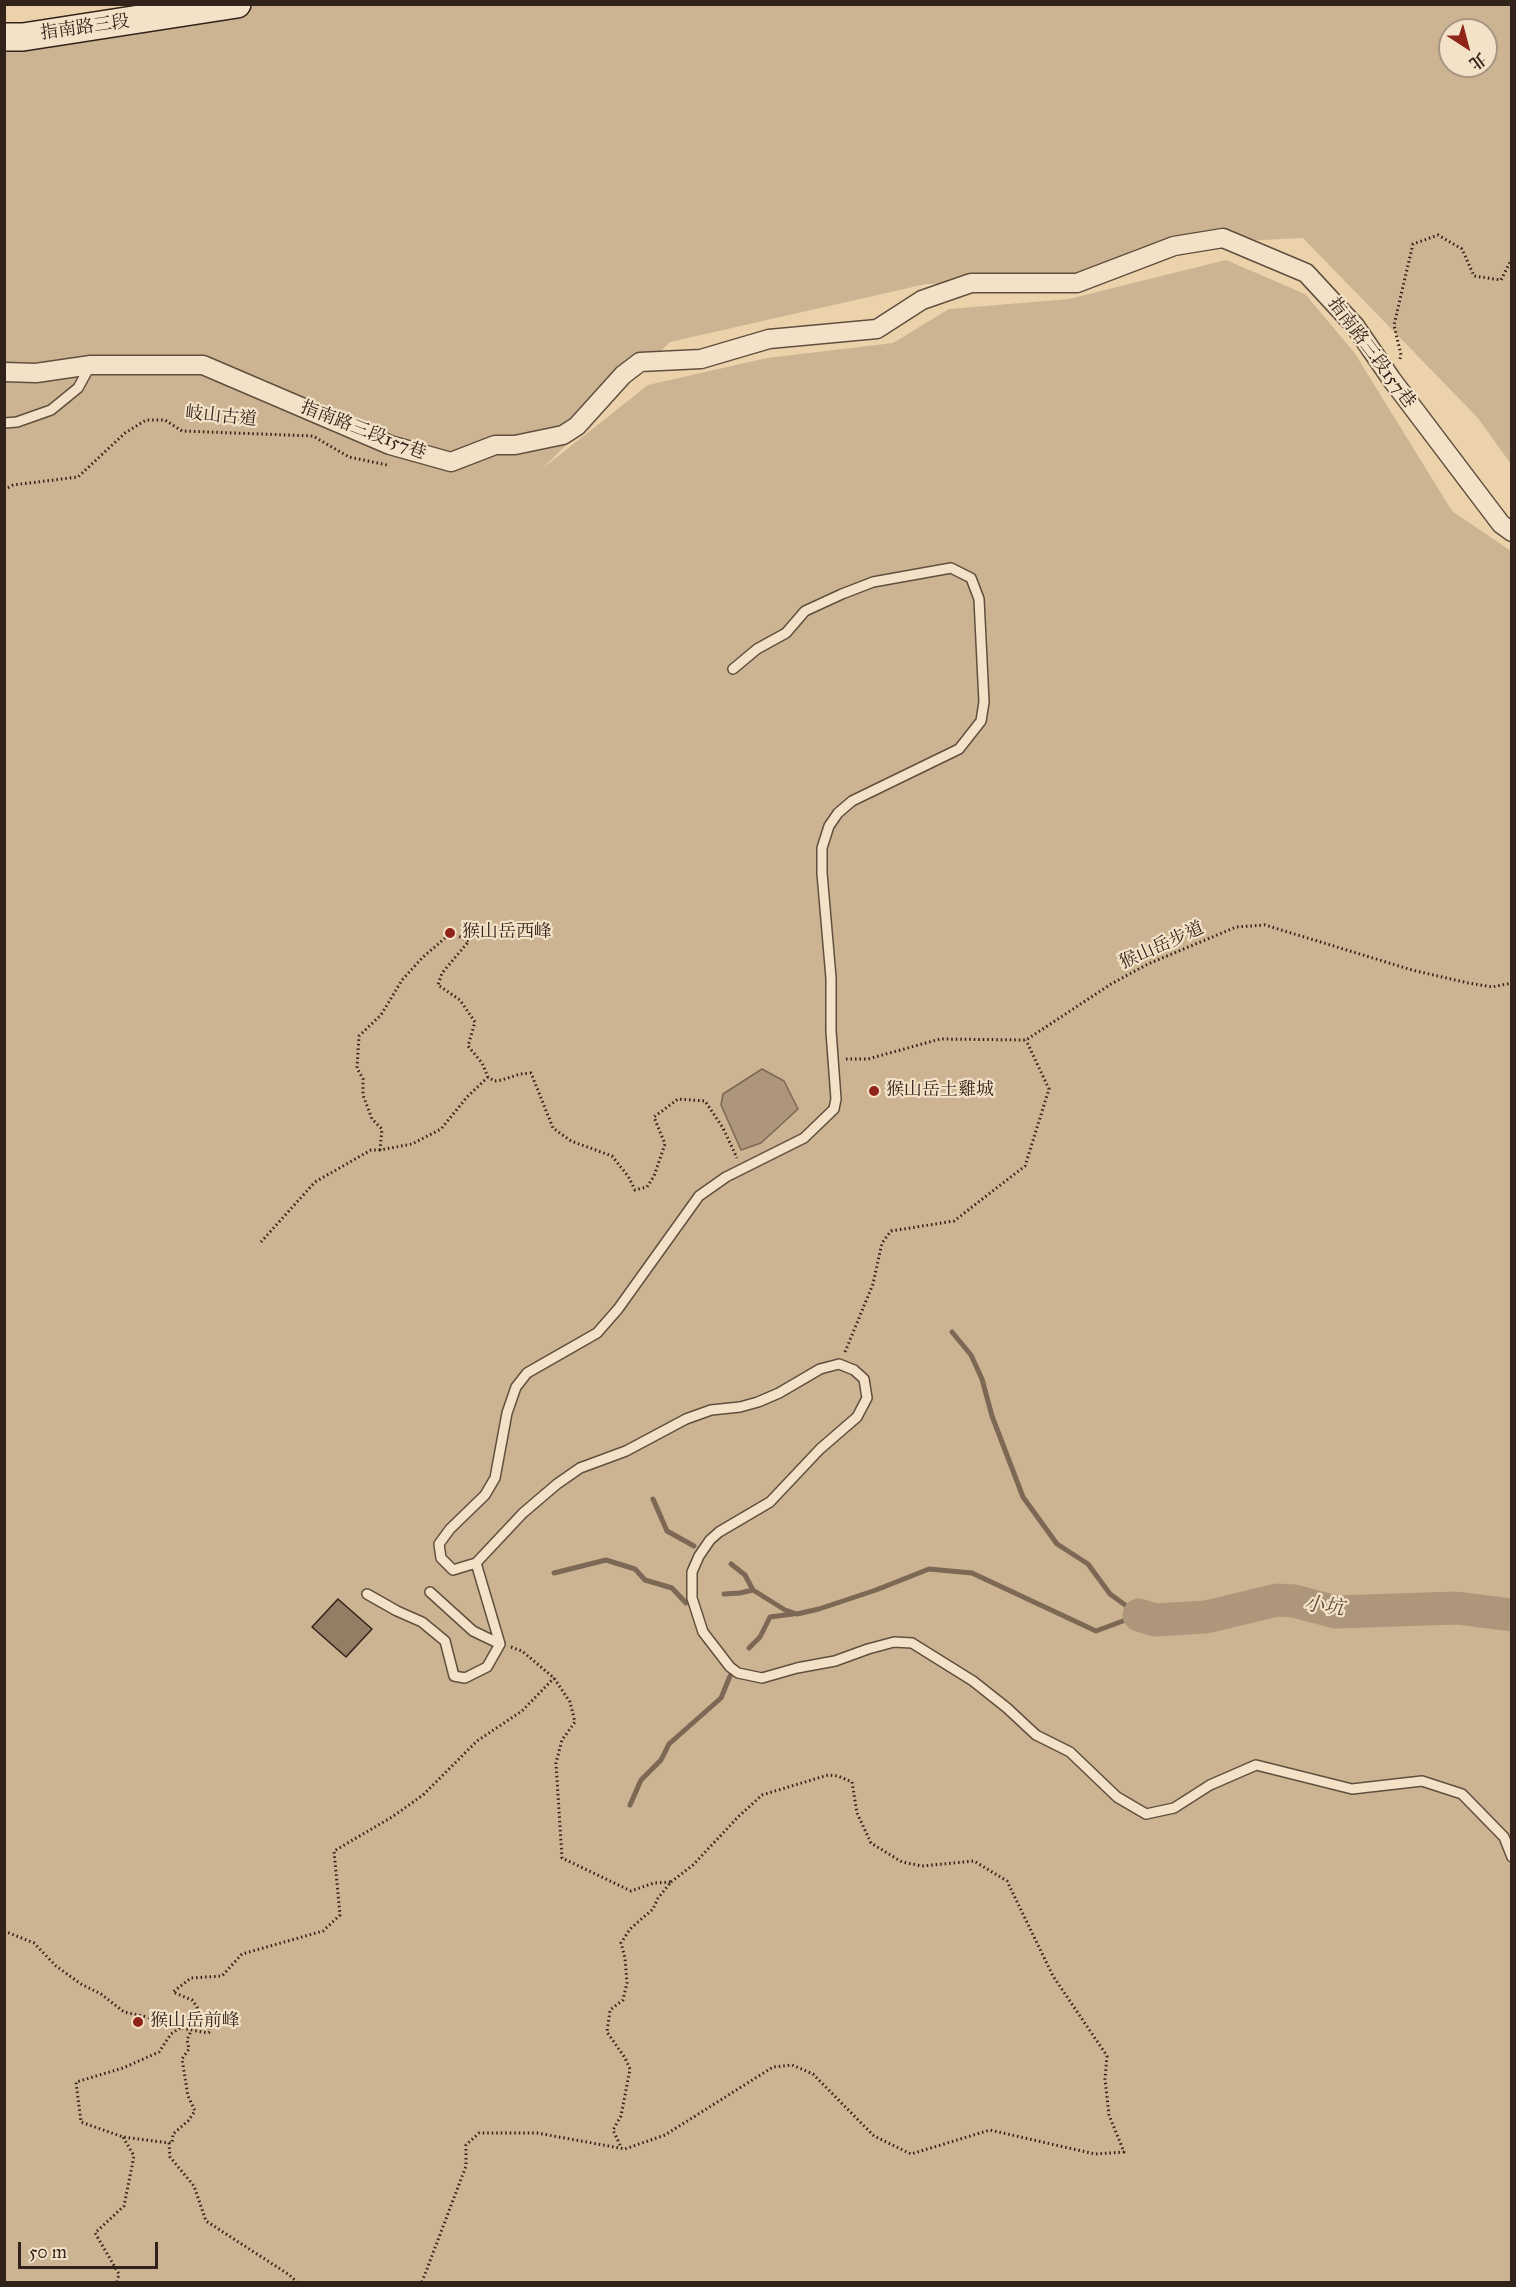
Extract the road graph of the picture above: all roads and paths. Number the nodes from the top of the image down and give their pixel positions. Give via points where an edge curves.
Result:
1 (237, 4) edge
2 (4, 37) edge
3 (1512, 258) edge
4 (91, 365) junction
5 (4, 372) edge
6 (1392, 380) junction
7 (4, 423) edge
8 (390, 465) dead end
9 (4, 490) edge
10 (1512, 532) edge
11 (733, 669) dead end
12 (1512, 983) edge
13 (1026, 1040) junction
14 (834, 1059) junction
15 (488, 1077) junction
16 (380, 1150) junction
17 (744, 1168) junction
18 (261, 1242) dead end
19 (839, 1364) junction
20 (476, 1563) junction
21 (430, 1592) dead end
22 (368, 1594) dead end
23 (500, 1644) junction
24 (554, 1678) junction
25 (1512, 1857) edge
26 (671, 1882) junction
27 (4, 1931) edge
28 (181, 2028) junction
29 (192, 2031) junction
30 (123, 2137) junction
31 (169, 2143) junction
32 (621, 2147) junction
33 (117, 2283) edge
34 (297, 2283) edge
35 (422, 2283) edge

1 - 2 street, 指南路三段
3 - 6 path via 1501,280 1492,279 1474,276 1462,249 1438,235 1413,244 1394,325 1401,355
4 - 5 street, 指南路三段157巷 via 36,373
4 - 6 street, 指南路三段157巷 via 203,365 390,445 451,462 495,445 563,435 577,426 640,362 700,359 769,339 877,329 922,300 971,284 1077,283 1174,246 1223,238 1306,273 1355,326
4 - 7 lane via 78,388 51,410
6 - 10 street, 指南路三段157巷 via 1501,524
8 - 9 path, 岐山古道 via 349,457 313,436 182,431 165,420 146,420 125,433 78,477 13,485
11 - 14 lane via 757,649 786,633 805,611 873,582 951,568 971,578 979,599 984,702 981,721 959,749 852,801 829,826 822,848
12 - 13 path, 猴山岳步道 via 1492,987 1468,983 1265,925 1236,927 1148,964
13 - 14 path via 940,1039 868,1059
13 - 19 path via 1049,1089 1025,1166 954,1221 891,1231 882,1243 873,1284
14 - 17 lane via 834,1109 804,1138
15 - 16 path via 441,1129 412,1144
15 - 16 path via 468,1046 476,1022 460,1000 438,985 442,974 469,941 451,933 402,980 381,1015 360,1036 357,1068 372,1119 382,1129
15 - 17 path via 494,1081 531,1073 552,1128 571,1141 612,1156 635,1190 647,1187 665,1144 654,1118 678,1099 705,1101
16 - 18 path via 371,1150 315,1182
17 - 20 lane via 699,1196 597,1334 527,1373 516,1387 495,1478 485,1495 439,1544 441,1558 453,1570
19 - 20 lane via 820,1369 758,1402 711,1410 686,1419 626,1451 580,1468 523,1513
19 - 25 lane via 864,1379 867,1398 857,1416 770,1502 710,1540 692,1572 692,1598 704,1632 738,1673 762,1678 835,1661 868,1648 894,1642 912,1643 973,1681 1036,1735 1070,1752 1117,1797 1146,1814 1174,1808 1210,1785 1256,1765 1352,1789 1422,1781 1462,1794 1504,1838
20 - 23 lane
21 - 23 lane via 472,1631
22 - 23 lane via 422,1622 445,1641 454,1676 465,1678 487,1667
23 - 24 path via 522,1651
24 - 26 path via 570,1702 575,1722 562,1740 556,1763 562,1858 631,1891
24 - 29 path via 522,1711 477,1741 423,1795 334,1851 340,1916 323,1931 242,1954 222,1976 191,1978 173,1992 192,2000 198,2016 211,2031
26 - 32 path via 621,1942 627,1983 623,2000 610,2010 606,2032 630,2069 621,2116 613,2130
26 - 32 path via 762,1796 828,1775 852,1782 857,1813 871,1844 902,1862 922,1866 974,1861 1008,1881 1053,1976 1107,2056 1109,2115 1124,2152 1095,2154 990,2130 911,2154 874,2136 813,2074 792,2065 773,2067 665,2135
27 - 28 path via 34,1943 57,1966 124,2012
28 - 29 path
28 - 30 path via 171,2034 159,2052 76,2082 81,2122
29 - 31 path via 187,2040 189,2049 182,2059 188,2096 195,2111 172,2134
30 - 31 path
30 - 33 path via 134,2156 124,2206 95,2232 119,2274
31 - 34 path via 170,2157 194,2186 206,2221
32 - 35 path via 537,2133 479,2133 466,2145 466,2166

